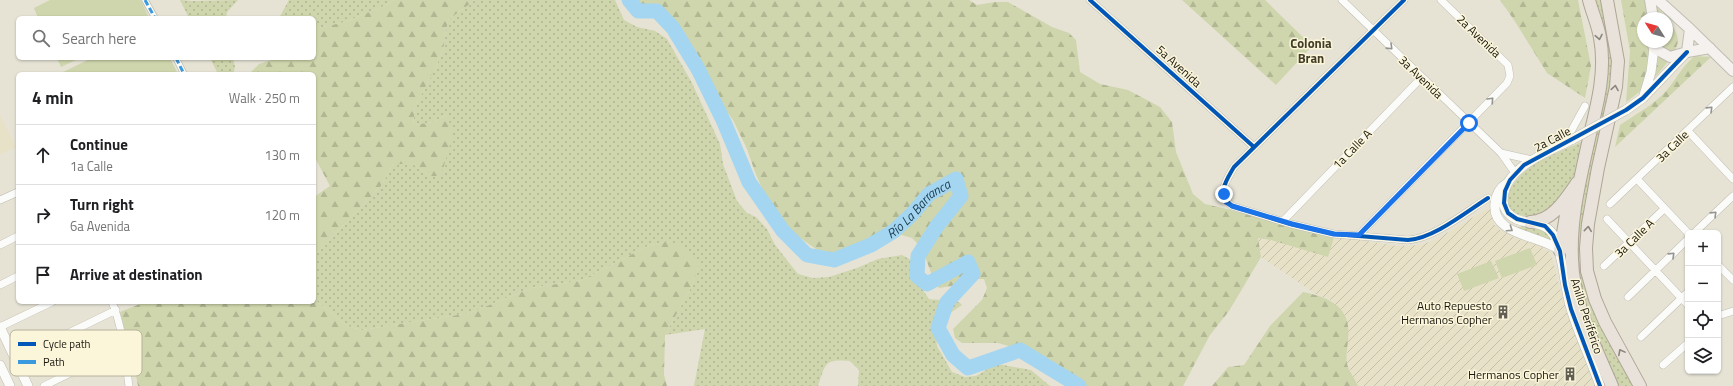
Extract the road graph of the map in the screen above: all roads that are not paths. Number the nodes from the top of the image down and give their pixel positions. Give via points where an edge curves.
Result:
1 (146, 0) edge
2 (1090, 0) edge
3 (1342, 0) edge
4 (1404, 0) edge
5 (1441, 0) edge
6 (1588, 0) edge
7 (1607, 0) edge
8 (1650, 0) edge
9 (1658, 0) edge
10 (1670, 10) junction
11 (1652, 12) edge
12 (1667, 12) edge
13 (154, 16) edge
14 (1690, 29) junction
15 (1374, 31) junction
16 (1653, 48) edge
17 (1657, 48) edge
18 (1710, 48) junction
19 (1687, 52) junction
20 (177, 60) edge
21 (1733, 71) edge
22 (183, 72) edge
23 (1422, 77) junction
24 (1733, 87) edge
25 (1643, 98) junction
26 (1585, 106) dead end
27 (1469, 123) junction
28 (1688, 131) junction
29 (1564, 144) junction
30 (1254, 147) junction
31 (1501, 153) junction
32 (1532, 160) junction
33 (1515, 174) junction
34 (1580, 177) junction
35 (1637, 179) junction
36 (1733, 179) edge
37 (1508, 182) junction
38 (16, 193) edge
39 (1733, 196) edge
40 (1488, 198) dead end
41 (0, 200) edge
42 (1610, 204) dead end
43 (1664, 209) junction
44 (1607, 219) dead end
45 (1283, 221) junction
46 (1530, 222) junction
47 (1685, 230) edge
48 (1697, 230) edge
49 (1359, 235) junction
50 (16, 237) edge
51 (1629, 242) junction
52 (1685, 242) edge
53 (0, 245) edge
54 (1560, 251) junction
55 (1604, 266) dead end
56 (1719, 266) edge
57 (1655, 270) junction
58 (16, 277) edge
59 (1733, 280) edge
60 (0, 285) edge
61 (1685, 295) edge
62 (1628, 297) dead end
63 (1682, 298) junction
64 (1685, 302) edge
65 (48, 304) edge
66 (113, 304) edge
67 (116, 310) junction
68 (1733, 311) edge
69 (1721, 315) edge
70 (0, 327) edge
71 (75, 330) edge
72 (120, 330) edge
73 (1641, 337) dead end
74 (1685, 346) edge
75 (10, 348) edge
76 (0, 365) edge
77 (1664, 365) dead end
78 (23, 376) edge
79 (64, 376) edge
80 (127, 376) edge
81 (10, 386) edge
82 (28, 386) edge
83 (44, 386) edge
84 (129, 386) edge
85 (1600, 386) edge
86 (1612, 386) edge
87 (1640, 386) edge

1 - 13 street
2 - 30 street, 5a Avenida
3 - 15 street, 3a Avenida
4 - 15 street
27 -> 5 street, 2a Avenida via 1507,83 1510,76 1508,65
6 -> 34 highway, Anillo Periférico via 1600,38 1601,89
87 -> 7 highway, Anillo Periférico via 1605,322 1587,271 1588,224 1616,87 1618,61
8 - 11 main road
9 - 10 main road
10 - 12 main road
10 - 14 main road
14 - 18 main road
14 - 19 main road
15 -> 23 street, 3a Avenida
15 - 30 street
16 - 25 street via 1651,72
17 - 19 main road via 1670,57
18 - 19 main road
18 - 21 main road
19 - 25 street, 2a Calle
20 - 22 street
23 - 27 street, 3a Avenida
23 - 45 street, 1a Calle A
28 -> 24 street, 3a Calle
25 - 29 street, 2a Calle, bridge
26 - 29 street
27 - 31 street, 3a Avenida
27 - 49 street
28 - 35 street, 3a Calle
28 - 36 street
29 - 32 street, 2a Calle
30 - 45 street via 1234,168 1224,186 1226,202
31 - 32 street
31 - 33 street, 3a Avenida
32 - 33 street, 2a Calle
33 - 37 street, 2a Calle
34 - 46 highway via 1555,210 1542,220
34 - 54 highway via 1566,211
34 - 86 highway, Anillo Periférico via 1572,228 1574,278 1582,314
35 - 42 street, 3a Calle
35 - 43 street
37 - 46 street via 1504,196 1506,210 1517,219
37 -> 54 street, 2a Calle via 1501,187 1495,202 1499,220 1516,233 1546,242
38 - 41 street
48 -> 39 street
40 - 49 street via 1418,240
43 - 47 street
43 - 51 street, 3a Calle A
44 - 51 street
45 - 49 street via 1334,234
46 - 54 street via 1549,229
50 - 53 street
51 - 55 street, 3a Calle A
51 - 57 street
57 -> 52 street
54 - 85 street, Anillo Periférico via 1571,309
56 - 59 street
57 - 62 street
57 - 63 street
58 - 60 street
61 - 63 street
63 - 64 street
63 - 73 street
65 - 70 street
66 - 67 street
67 - 71 street
67 - 72 street
68 - 69 street
70 - 75 street
74 - 77 street
76 - 81 street
78 - 82 street
79 - 83 street
80 - 84 street

